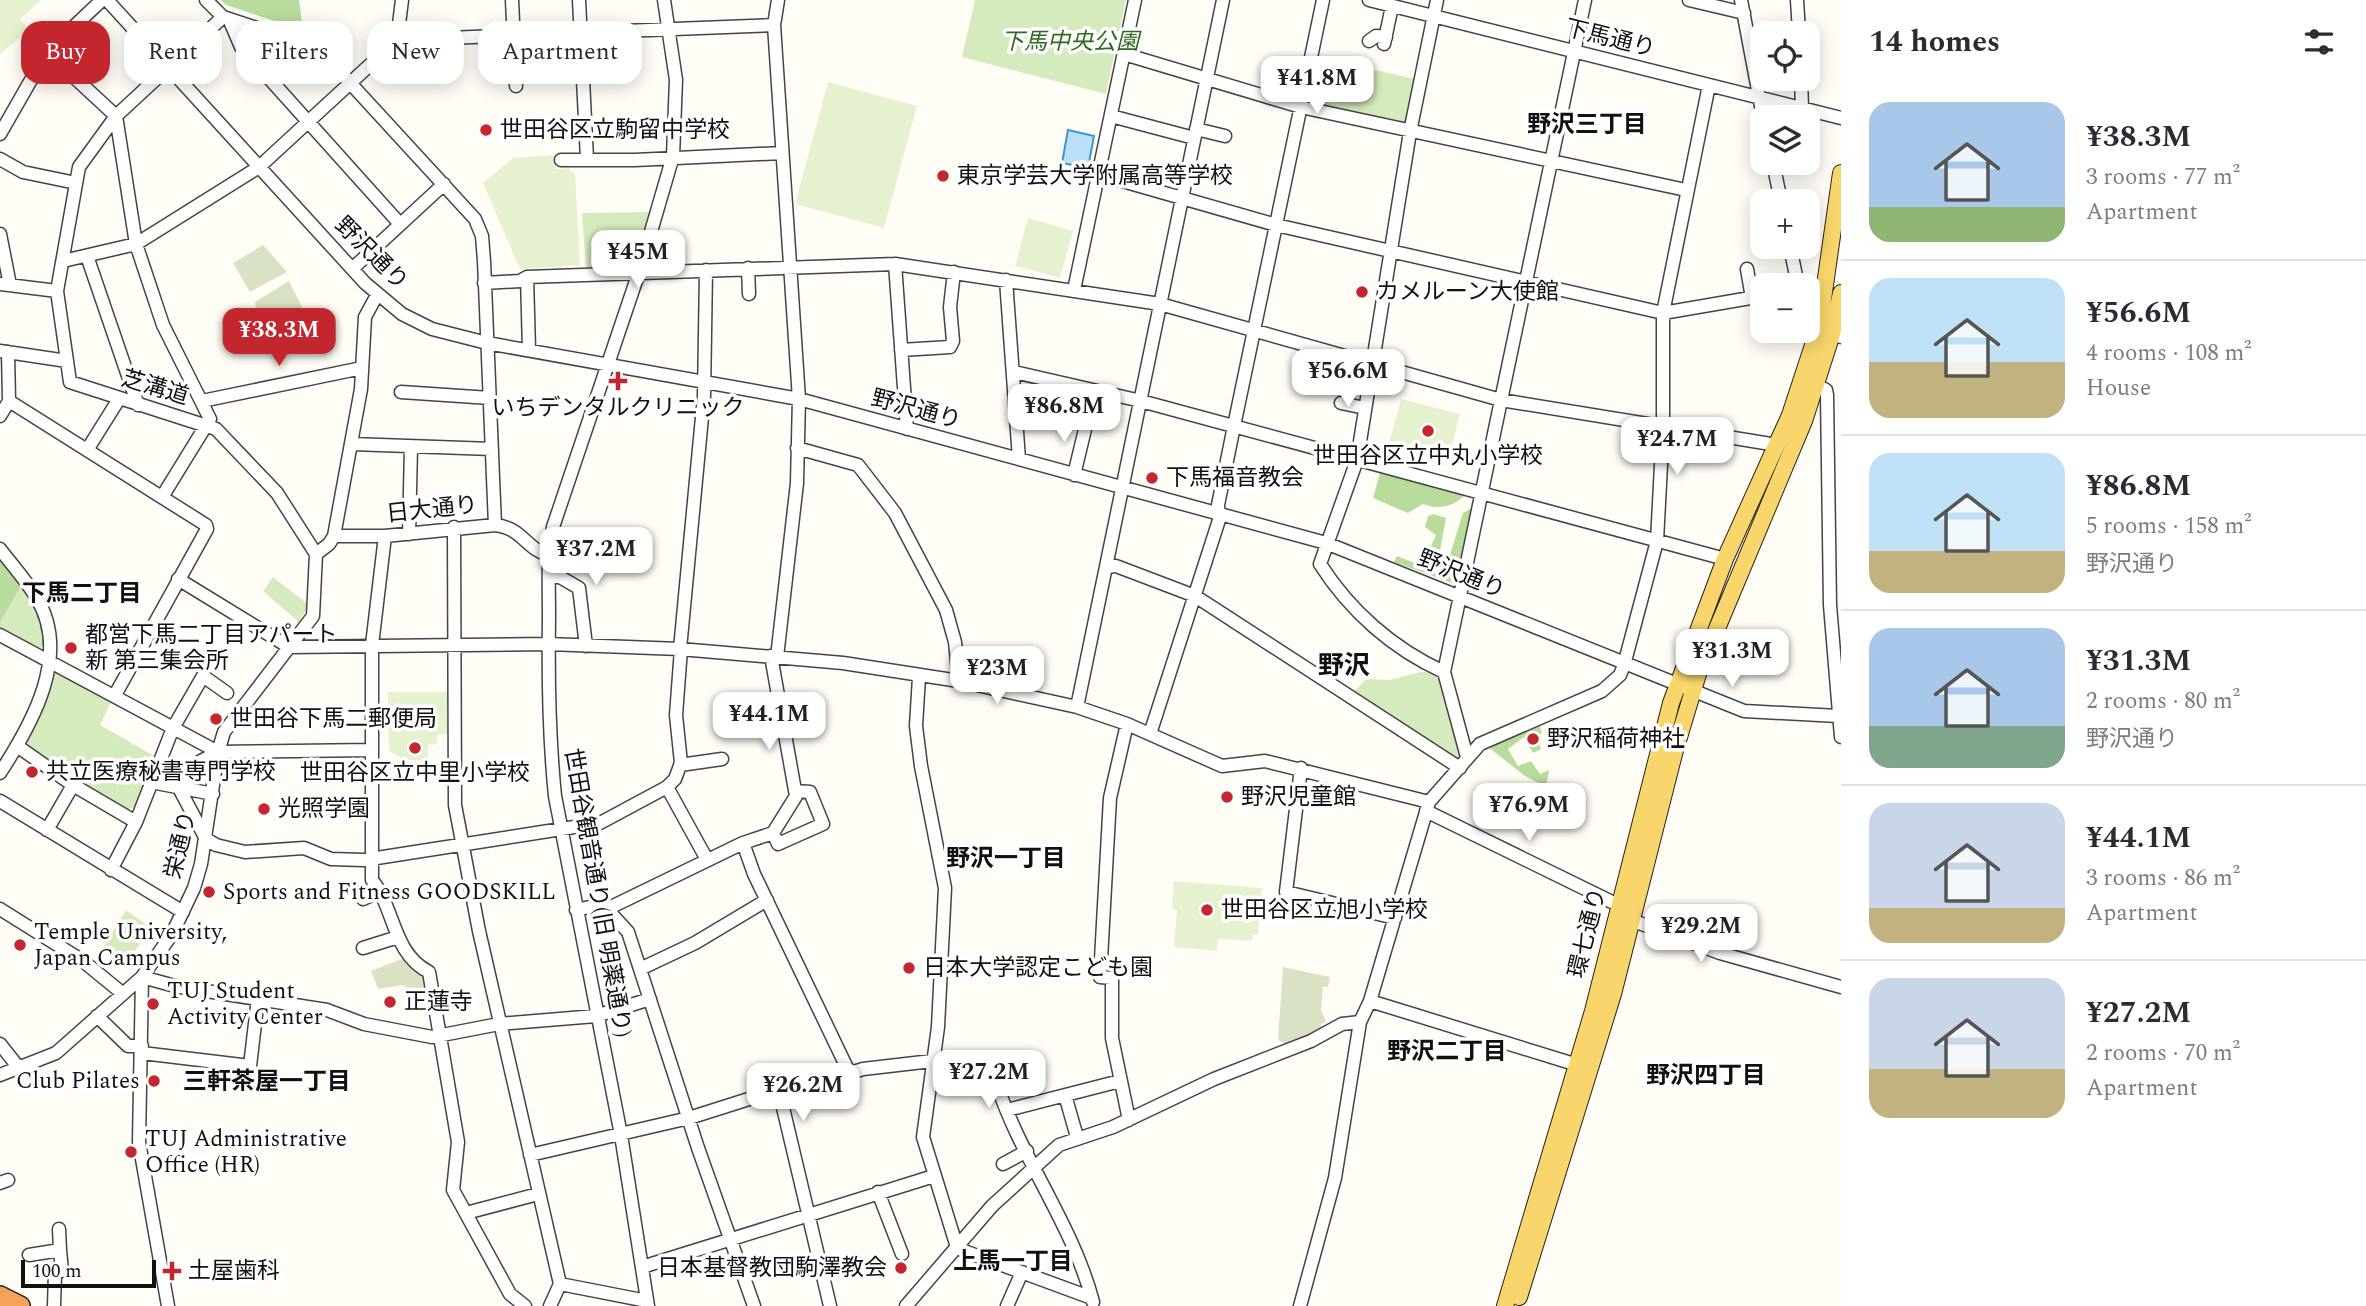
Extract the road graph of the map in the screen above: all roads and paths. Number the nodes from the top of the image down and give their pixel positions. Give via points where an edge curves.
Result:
1 (105, 0) edge
2 (206, 0) edge
3 (402, 0) edge
4 (512, 0) edge
5 (579, 0) edge
6 (664, 0) edge
7 (778, 0) edge
8 (1135, 0) edge
9 (1223, 0) edge
10 (1322, 0) edge
11 (1370, 0) edge
12 (1437, 0) edge
13 (1584, 0) edge
14 (1689, 0) edge
15 (1797, 0) edge
16 (1392, 6) junction
17 (1743, 6) edge
18 (1434, 16) junction
19 (226, 18) junction
20 (82, 21) edge
21 (125, 21) edge
22 (236, 21) edge
23 (399, 21) edge
24 (513, 21) edge
25 (580, 21) edge
26 (1798, 21) edge
27 (222, 22) edge
28 (774, 25) junction
29 (669, 30) junction
30 (642, 31) edge
31 (1369, 41) dead end
32 (1574, 51) junction
33 (1124, 54) junction
34 (367, 67) edge
35 (353, 80) edge
36 (1206, 80) junction
37 (29, 84) edge
38 (82, 84) edge
39 (152, 84) edge
40 (184, 84) edge
41 (349, 84) edge
42 (353, 84) edge
43 (583, 84) edge
44 (1709, 85) junction
45 (1759, 97) junction
46 (1761, 105) edge
47 (1790, 105) edge
48 (1301, 107) junction
49 (1820, 113) edge
50 (116, 116) junction
51 (1111, 116) junction
52 (1841, 118) edge
53 (308, 121) junction
54 (1410, 132) junction
55 (1195, 133) junction
56 (0, 134) edge
57 (1225, 136) dead end
58 (782, 153) junction
59 (673, 156) junction
60 (0, 159) edge
61 (587, 159) junction
62 (561, 160) dead end
63 (1551, 161) junction
64 (259, 167) junction
65 (1841, 173) edge
66 (1098, 174) junction
67 (76, 183) junction
68 (444, 184) junction
69 (1686, 190) junction
70 (1182, 197) junction
71 (400, 224) junction
72 (1276, 225) junction
73 (0, 234) edge
74 (136, 244) junction
75 (1391, 250) junction
76 (87, 256) junction
77 (63, 261) junction
78 (895, 264) junction
79 (791, 267) junction
80 (748, 268) junction
81 (352, 269) junction
82 (1747, 269) dead end
83 (706, 270) junction
84 (954, 272) junction
85 (638, 273) junction
86 (527, 277) junction
87 (1750, 277) edge
88 (1006, 280) junction
89 (1526, 282) junction
90 (484, 283) junction
91 (5, 284) edge
92 (1074, 290) junction
93 (57, 291) junction
94 (1841, 293) edge
95 (749, 294) dead end
96 (377, 295) junction
97 (1750, 298) edge
98 (1160, 304) junction
99 (1663, 313) junction
100 (1254, 329) junction
101 (1831, 333) edge
102 (487, 343) junction
103 (529, 350) junction
104 (901, 350) junction
105 (4, 351) edge
106 (67, 361) junction
107 (1372, 364) junction
108 (608, 365) junction
109 (362, 368) junction
110 (1014, 372) junction
111 (705, 383) junction
112 (1817, 385) junction
113 (401, 392) dead end
114 (490, 398) junction
115 (119, 399) junction
116 (799, 399) junction
117 (1501, 400) junction
118 (9, 401) junction
119 (202, 401) junction
120 (1141, 401) junction
121 (1342, 403) dead end
122 (1016, 404) junction
123 (138, 405) junction
124 (1032, 407) dead end
125 (1365, 408) junction
126 (0, 415) edge
127 (1087, 421) dead end
128 (206, 425) junction
129 (1234, 426) junction
130 (1663, 427) junction
131 (907, 429) junction
132 (352, 444) junction
133 (1777, 446) junction
134 (411, 447) junction
135 (797, 448) junction
136 (492, 449) junction
137 (87, 450) junction
138 (1834, 454) edge
139 (1019, 459) junction
140 (1357, 460) junction
141 (1073, 475) junction
142 (1122, 487) junction
143 (1481, 494) junction
144 (162, 497) junction
145 (1219, 514) junction
146 (495, 525) junction
147 (454, 527) junction
148 (409, 534) junction
149 (334, 536) junction
150 (385, 536) junction
151 (1657, 541) junction
152 (1326, 543) junction
153 (0, 549) edge
154 (316, 554) junction
155 (549, 555) junction
156 (1725, 559) junction
157 (1106, 567) junction
158 (549, 577) junction
159 (178, 579) junction
160 (1460, 596) junction
161 (1195, 597) junction
162 (1835, 597) edge
163 (0, 635) edge
164 (548, 644) junction
165 (372, 645) junction
166 (454, 645) junction
167 (586, 646) junction
168 (289, 647) junction
169 (680, 649) junction
170 (774, 657) junction
171 (49, 661) junction
172 (1624, 665) junction
173 (1444, 672) junction
174 (919, 677) junction
175 (959, 681) junction
176 (1676, 687) junction
177 (1838, 691) edge
178 (227, 693) dead end
179 (1693, 693) junction
180 (115, 695) junction
181 (1077, 707) junction
182 (1838, 716) junction
183 (1127, 724) junction
184 (173, 728) junction
185 (1150, 734) junction
186 (1841, 737) edge
187 (18, 747) junction
188 (372, 750) junction
189 (218, 752) junction
190 (722, 759) dead end
191 (1463, 763) junction
192 (680, 765) junction
193 (1301, 768) junction
194 (0, 773) edge
195 (151, 782) junction
196 (74, 786) junction
197 (667, 787) junction
198 (180, 790) junction
199 (795, 791) junction
200 (213, 794) junction
201 (0, 801) edge
202 (1427, 807) junction
203 (136, 822) junction
204 (47, 830) junction
205 (561, 831) junction
206 (773, 833) junction
207 (206, 839) junction
208 (743, 843) junction
209 (461, 845) junction
210 (705, 856) dead end
211 (370, 859) junction
212 (111, 870) junction
213 (381, 891) junction
214 (363, 899) dead end
215 (767, 900) junction
216 (1618, 905) junction
217 (0, 909) edge
218 (607, 909) junction
219 (576, 910) junction
220 (183, 912) junction
221 (1395, 918) junction
222 (1631, 920) junction
223 (398, 937) junction
224 (363, 948) dead end
225 (640, 969) junction
226 (142, 977) junction
227 (1841, 987) edge
228 (122, 993) junction
229 (258, 998) junction
230 (650, 999) junction
231 (1370, 1001) junction
232 (97, 1016) junction
233 (596, 1016) junction
234 (1360, 1022) junction
235 (499, 1024) junction
236 (435, 1036) junction
237 (0, 1044) edge
238 (142, 1050) junction
239 (932, 1061) junction
240 (1584, 1067) junction
241 (19, 1068) junction
242 (849, 1072) junction
243 (0, 1075) edge
244 (1120, 1081) junction
245 (998, 1085) dead end
246 (780, 1095) junction
247 (1065, 1095) junction
248 (1007, 1110) junction
249 (689, 1118) junction
250 (1129, 1120) junction
251 (621, 1135) junction
252 (1077, 1137) junction
253 (1027, 1151) junction
254 (530, 1156) junction
255 (1003, 1164) dead end
256 (1035, 1166) junction
257 (934, 1176) junction
258 (878, 1192) junction
259 (538, 1194) junction
260 (466, 1213) junction
261 (807, 1213) junction
262 (59, 1229) dead end
263 (731, 1239) junction
264 (956, 1244) junction
265 (60, 1250) junction
266 (902, 1254) dead end
267 (29, 1255) dead end
268 (642, 1267) junction
269 (1022, 1272) junction
270 (1518, 1282) junction
271 (560, 1284) junction
272 (0, 1296) edge
273 (1093, 1302) edge
274 (647, 1304) edge
275 (20, 1306) edge
276 (54, 1306) edge
277 (168, 1306) edge
278 (525, 1306) edge
279 (550, 1306) edge
280 (754, 1306) edge
281 (830, 1306) edge
282 (906, 1306) edge
283 (1007, 1306) edge
284 (1300, 1306) edge
285 (1498, 1306) edge
286 (1505, 1306) edge
287 (1516, 1306) edge
288 (1524, 1306) edge

1 - 20 street
1 - 21 street, 野沢通り
2 - 19 street
3 - 23 street
4 - 24 street
5 - 25 street
6 - 29 street, 世田谷観音通り(旧 明薬通り)
7 - 28 street
8 - 33 street
9 - 36 street
10 - 48 street
11 - 16 street, 下馬通り
12 - 18 street
13 - 32 street
14 - 17 street
15 - 26 street
16 - 18 street, 下馬通り
16 - 31 street via 1385,41 1376,36
17 - 45 street
18 - 32 street, 下馬通り
18 - 54 street
19 - 22 street
19 - 27 street, 芝溝道
19 - 53 street via 241,47
28 - 29 street
28 - 58 street
29 - 30 street
29 - 59 street, 世田谷観音通り(旧 明薬通り) via 676,98
32 - 44 street, 下馬通り
32 - 63 street
33 - 36 street
33 - 51 street
34 - 35 street
36 - 48 street
36 - 55 street
37 - 56 street
38 - 50 street
39 - 50 street, 芝溝道
40 - 64 street, 野沢通り
41 - 53 street
42 - 68 street
43 - 61 street
44 - 45 street, 下馬通り
44 - 69 street
45 - 46 street
45 - 47 street, 下馬通り
48 - 54 street
48 - 72 street
49 - 52 street, 下馬通り
50 - 67 street, 芝溝道 via 79,167
50 - 74 street
51 - 55 street
51 - 66 street
53 - 64 street
53 - 71 street
54 - 63 street
54 - 75 street
55 - 57 street
55 - 70 street
58 - 59 street
58 - 79 street
59 - 61 street
59 - 85 street, 世田谷観音通り(旧 明薬通り)
60 - 67 street via 23,172
61 - 62 street
63 - 69 street
63 - 89 street
64 - 74 street
64 - 81 street, 野沢通り
65 - 101 main road, 環七通り
66 - 70 street
66 - 92 street
67 - 77 street, 芝溝道
68 - 71 street
68 - 90 street via 479,226
69 - 99 street
70 - 72 street
70 - 98 street
71 - 81 street
72 - 75 street
72 - 100 street
73 - 91 street
74 - 76 street
74 - 119 street via 163,325
75 - 89 street
75 - 107 street
76 - 77 street
76 - 123 street
77 - 93 street, 芝溝道
78 - 79 street
78 - 84 street
78 - 104 street
79 - 80 street
79 - 116 street
80 - 83 street
80 - 95 street
81 - 96 street, 野沢通り
82 - 87 street
83 - 85 street
83 - 111 street
84 - 88 street
84 - 104 street via 950,347
85 - 86 street
85 - 108 street, 世田谷観音通り(旧 明薬通り)
86 - 90 street
86 - 103 street
88 - 92 street
88 - 110 street
89 - 99 street
89 - 117 street
90 - 102 street
91 - 93 street
92 - 98 street
93 - 106 street, 芝溝道
94 - 101 main road, 環七通り
96 - 102 street, 野沢通り via 414,321
96 - 109 street via 365,317
97 - 99 street
98 - 100 street
98 - 120 street
99 - 130 street
100 - 107 street
100 - 129 street
101 - 112 main road, 環七通り
101 - 133 main road, 環七通り
102 - 103 street, 野沢通り
102 - 114 street
103 - 108 street, 野沢通り
104 - 131 street
105 - 106 street
105 - 118 street
106 - 115 street, 芝溝道 via 71,382
107 - 117 street
107 - 125 street
108 - 111 street, 野沢通り
108 - 155 street, 世田谷観音通り(旧 明薬通り) via 558,506
109 - 119 street
109 - 132 street
110 - 120 street
110 - 122 street
111 - 116 street, 野沢通り
111 - 169 street
112 - 138 street via 1827,394
112 - 179 main road, 環七通り
113 - 114 street
114 - 136 street
115 - 123 street, 芝溝道
115 - 137 street
116 - 131 street, 野沢通り
116 - 135 street
117 - 130 street
117 - 143 street
118 - 126 street
118 - 137 street
119 - 128 street via 210,419
120 - 129 street
120 - 142 street
121 - 125 street
122 - 124 street
122 - 139 street
123 - 128 street, 芝溝道
125 - 140 street
127 - 141 street
128 - 144 street
128 - 154 street, 芝溝道 via 277,493
129 - 140 street
129 - 145 street
130 - 133 street
130 - 151 street
131 - 139 street, 野沢通り
132 - 134 street
132 - 149 street
133 - 156 main road, 環七通り
134 - 136 street
134 - 148 street
135 - 170 street via 795,514
135 - 175 street via 858,465 895,513 946,610
136 - 146 street
137 - 144 street
138 - 162 street
139 - 141 street, 野沢通り
140 - 143 street
140 - 152 street
141 - 142 street, 野沢通り
142 - 145 street, 野沢通り
142 - 157 street
143 - 151 street
143 - 160 street
144 - 159 street via 207,529
145 - 152 street, 野沢通り
145 - 161 street
146 - 147 street, 日大通り
146 - 155 street, 日大通り via 511,527 535,552
147 - 148 street, 日大通り
147 - 166 street
148 - 150 street, 日大通り
149 - 150 street, 日大通り
149 - 154 street
150 - 165 street
151 - 156 street
151 - 172 street
152 - 160 street, 野沢通り
152 - 173 street via 1320,565 1359,616
153 - 171 street via 37,597 45,617
154 - 168 street, 栄通り via 313,616
155 - 158 street, 世田谷観音通り(旧 明薬通り)
156 - 176 main road, 環七通り
157 - 161 street via 1116,566
157 - 181 street
158 - 164 street, 世田谷観音通り(旧 明薬通り)
158 - 167 street via 560,577 579,588
159 - 168 street
159 - 180 street
160 - 172 street, 野沢通り
160 - 173 street
161 - 185 street
161 - 191 street
162 - 177 street
163 - 171 street
164 - 166 street
164 - 167 street
164 - 205 street, 世田谷観音通り(旧 明薬通り) via 550,740
165 - 166 street
165 - 168 street
165 - 188 street
166 - 209 street via 455,805
167 - 169 street
168 - 189 street, 栄通り via 234,715
169 - 170 street
169 - 192 street via 676,715
170 - 174 street
170 - 199 street
171 - 180 street
171 - 187 street via 43,693
172 - 176 street, 野沢通り
172 - 191 street via 1602,691 1488,739
173 - 191 street
174 - 175 street
174 - 239 street via 917,732 945,888
175 - 181 street
176 - 179 street, 野沢通り
176 - 216 main road, 環七通り
177 - 182 street
178 - 184 street via 203,676
179 - 182 street, 野沢通り via 1744,711
179 - 222 main road, 環七通り
180 - 184 street
181 - 183 street
182 - 186 street
183 - 185 street
183 - 244 street via 1110,798 1100,977 1112,978 1112,1038
184 - 189 street
184 - 195 street
185 - 193 street via 1227,767 1265,761
187 - 194 street
187 - 196 street
188 - 189 street
188 - 211 street
189 - 198 street via 201,761
189 - 200 street, 栄通り
190 - 192 street
191 - 202 street
192 - 197 street
193 - 202 street
193 - 221 street via 1286,892
195 - 198 street
195 - 203 street
196 - 203 street
196 - 204 street
197 - 205 street via 600,823
197 - 210 street
198 - 200 street
198 - 207 street
199 - 206 street
199 - 206 street via 810,792 823,824 778,844
200 - 207 street, 栄通り
201 - 204 street
202 - 216 street
202 - 221 street
203 - 212 street
204 - 212 street
205 - 209 street
205 - 219 street, 世田谷観音通り(旧 明薬通り)
206 - 208 street
207 - 211 street via 246,852 304,848 331,859
207 - 220 street, 栄通り
208 - 215 street
208 - 218 street
209 - 211 street
209 - 235 street
211 - 213 street via 372,880
212 - 220 street
213 - 214 street
213 - 223 street
215 - 225 street
215 - 242 street
216 - 240 main road, 環七通り
217 - 228 street via 83,961
218 - 219 street
218 - 225 street via 628,932
219 - 233 street, 世田谷観音通り(旧 明薬通り)
220 - 226 street, 栄通り
221 - 231 street
222 - 227 street via 1720,953
222 - 240 main road, 環七通り
223 - 224 street
223 - 236 street via 419,967 429,972
225 - 230 street
226 - 228 street, 栄通り
226 - 229 street
226 - 238 street
228 - 232 street, 栄通り
229 - 236 street
229 - 238 street via 250,1066
230 - 233 street
230 - 249 street
231 - 234 street
231 - 240 street
232 - 238 street via 128,1046
232 - 241 street, 栄通り via 57,1052
233 - 235 street
233 - 251 street, 世田谷観音通り(旧 明薬通り)
234 - 250 street via 1342,1024
234 - 284 street via 1335,1178
235 - 236 street
235 - 254 street
236 - 260 street via 458,1142 453,1190
237 - 241 street
238 - 277 street via 139,1142
239 - 242 street
239 - 257 street via 923,1137
240 - 270 main road, 環七通り
241 - 243 street, 栄通り
242 - 246 street
244 - 247 street
244 - 250 street
245 - 248 street
246 - 249 street via 752,1098
246 - 261 street
247 - 248 street
247 - 252 street
248 - 253 street
249 - 251 street
249 - 263 street
250 - 252 street
251 - 254 street
251 - 268 street, 世田谷観音通り(旧 明薬通り)
252 - 256 street via 1059,1145
253 - 255 street
253 - 256 street
254 - 259 street
256 - 264 street
256 - 273 street
257 - 258 street
257 - 264 street
258 - 261 street
258 - 266 street
259 - 260 street
259 - 271 street
260 - 278 street via 510,1294
261 - 263 street
261 - 281 street
262 - 265 street
263 - 268 street
263 - 280 street
264 - 269 street
264 - 282 street
265 - 267 street
265 - 276 street
268 - 274 street, 世田谷観音通り(旧 明薬通り)
269 - 273 street
269 - 283 street
270 - 285 main road via 1502,1293
270 - 286 main road, 環七通り
270 - 287 main road, 環七通り
270 - 288 main road
271 - 274 street
271 - 279 street
272 - 275 highway

